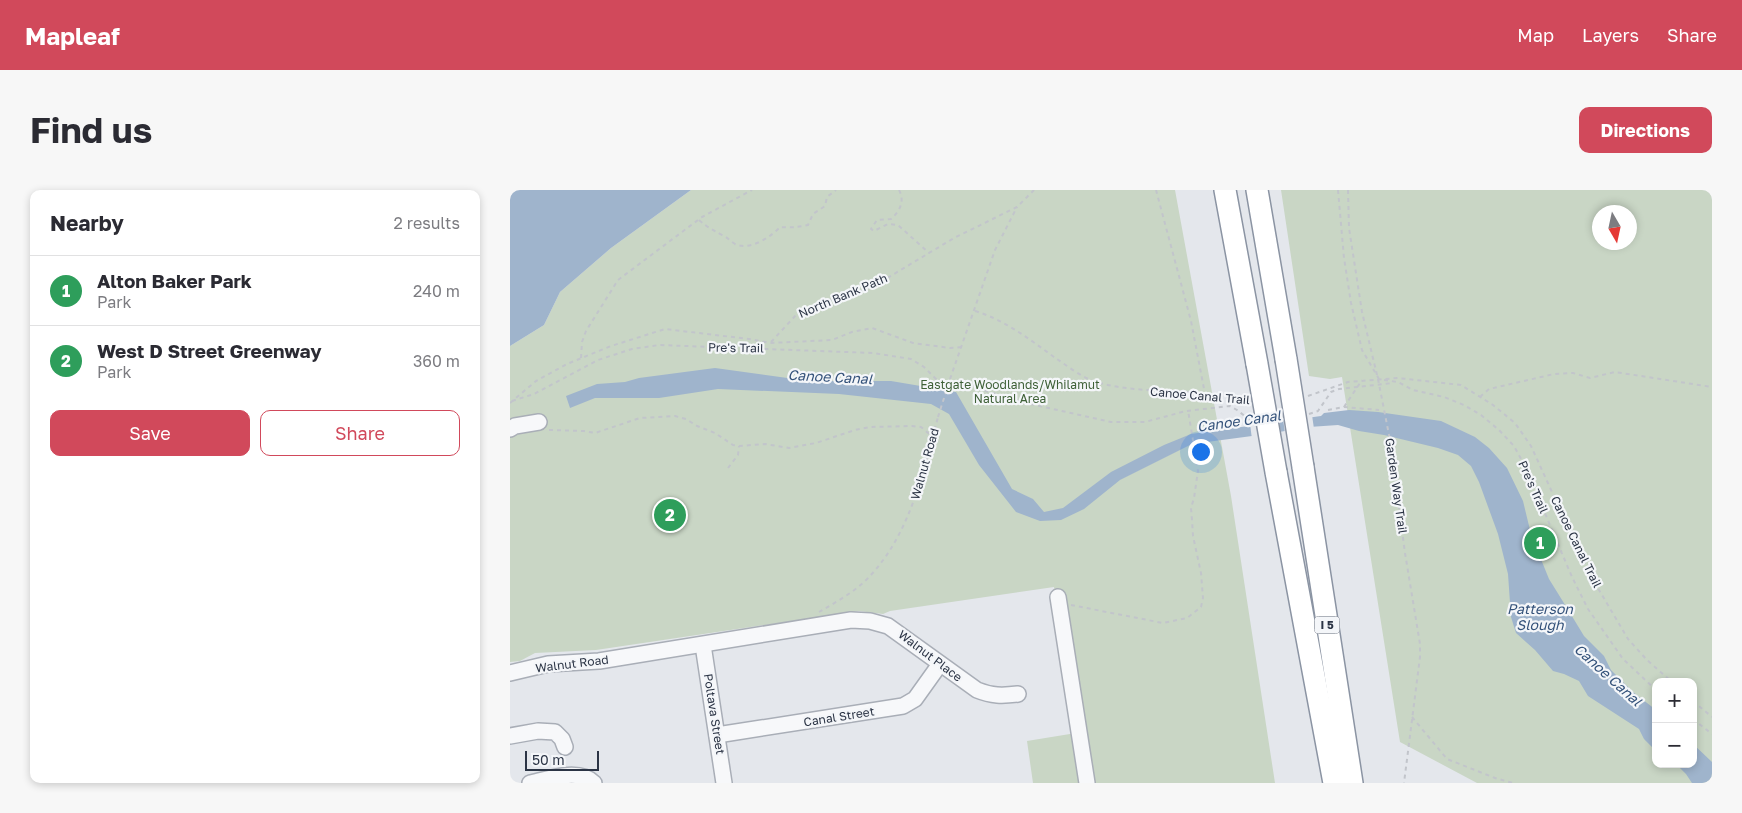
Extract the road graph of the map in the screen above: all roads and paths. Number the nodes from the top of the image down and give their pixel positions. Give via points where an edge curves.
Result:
1 (752, 190) edge
2 (836, 190) edge
3 (899, 190) edge
4 (1034, 190) edge
5 (1156, 190) edge
6 (1225, 190) edge
7 (1257, 190) edge
8 (1338, 190) edge
9 (1348, 190) edge
10 (1016, 208) junction
11 (699, 220) junction
12 (930, 253) junction
13 (975, 311) junction
14 (770, 343) junction
15 (963, 346) junction
16 (581, 358) junction
17 (1378, 379) junction
18 (1092, 380) junction
19 (1362, 380) junction
20 (1398, 382) junction
21 (1379, 384) junction
22 (964, 385) junction
23 (1358, 386) junction
24 (1712, 387) edge
25 (1205, 394) junction
26 (1300, 397) dead end
27 (1480, 397) junction
28 (1232, 398) junction
29 (511, 402) edge
30 (1249, 402) dead end
31 (1230, 406) junction
32 (1344, 407) junction
33 (1188, 410) junction
34 (1328, 410) dead end
35 (1379, 410) dead end
36 (1304, 415) dead end
37 (1256, 423) dead end
38 (544, 426) joint
39 (510, 429) edge
40 (932, 437) junction
41 (739, 446) junction
42 (728, 468) dead end
43 (1058, 600) joint
44 (811, 627) junction
45 (703, 645) junction
46 (940, 664) junction
47 (510, 673) edge
48 (1667, 678) edge
49 (1652, 686) edge
50 (1018, 694) dead end
51 (1697, 704) edge
52 (1412, 717) junction
53 (1712, 717) edge
54 (1697, 722) edge
55 (1712, 734) edge
56 (510, 736) edge
57 (718, 736) junction
58 (564, 747) dead end
59 (530, 783) edge
60 (594, 783) edge
61 (724, 783) edge
62 (1087, 783) edge
63 (1334, 783) edge
64 (1352, 783) edge
65 (1404, 783) edge
66 (1513, 783) edge

1 - 11 path
2 - 11 path via 828,197 825,206 814,212 806,226 790,229 780,226 765,240 751,245 736,244
3 - 12 path via 902,195 900,208 891,219 877,220 871,229 898,225
4 - 10 path, North Bank Path
5 - 25 path via 1191,321
6 - 63 highway, I 5, bridge
7 - 64 highway, I 5, bridge
8 - 17 path via 1351,303 1362,350
9 - 17 path, Garden Way Trail via 1349,228 1370,352
10 - 12 path, North Bank Path
10 - 13 path, Walnut Road via 995,250
11 - 16 path via 618,280 586,330
12 - 14 path, North Bank Path via 867,289 827,300 797,314
13 - 15 path, Walnut Road
13 - 18 path, Canoe Canal Trail via 1018,331 1066,366
14 - 15 path via 832,340 872,328 912,343 950,348
14 - 16 path via 665,329
15 - 40 path, Walnut Road, bridge
16 - 29 path via 536,381
17 - 19 path, Canoe Canal Trail
17 - 20 path, Pre's Trail
17 - 21 path, Garden Way Trail
17 - 27 path, Canoe Canal Trail via 1461,385
18 - 22 path via 1080,386
18 - 25 path, Canoe Canal Trail via 1146,391
19 - 23 path
19 - 26 path, Canoe Canal Trail
20 - 21 path, Pre's Trail
20 - 49 path, Pre's Trail via 1413,390 1464,405 1499,430 1514,446 1588,609 1622,659
21 - 23 path, Pre's Trail
21 - 52 path, Garden Way Trail via 1420,644
22 - 29 path, Pre's Trail via 938,381 911,359 873,353 660,345 632,348 598,360 534,394
22 - 33 path, Pre's Trail via 1111,422 1145,422
23 - 32 path
23 - 36 path, Pre's Trail via 1331,392 1318,411
24 - 27 path via 1615,372 1590,378 1573,373 1554,374 1489,389
25 - 28 path, Canoe Canal Trail
27 - 48 path, Canoe Canal Trail via 1515,423 1530,446 1589,573 1628,639
28 - 30 path, Canoe Canal Trail
28 - 31 path
31 - 33 path, Pre's Trail
31 - 37 path
32 - 34 path
32 - 35 path
33 - 43 path via 1198,471 1191,508 1204,598 1201,607 1187,618 1163,623
38 - 39 street via 514,426
38 - 41 path via 595,433 640,418 675,416
40 - 41 path via 921,428 912,426 870,427 789,448 765,444
40 - 44 path, Walnut Road via 915,501 890,550 869,578 812,616
41 - 42 path via 738,455
43 - 62 street
44 - 45 street, Walnut Road
44 - 46 street, Walnut Place via 851,620 879,623 902,635
45 - 47 street, Walnut Road via 548,664
45 - 57 street, Poltava Street
46 - 50 street, Walnut Place via 989,696
46 - 57 street, Canal Street via 915,699 903,706
51 - 53 path
52 - 65 path, Garden Way Trail
52 - 66 path via 1447,759
54 - 55 path
56 - 58 street via 538,731 555,732
57 - 61 street, Poltava Street
59 - 60 street via 570,776 586,777

